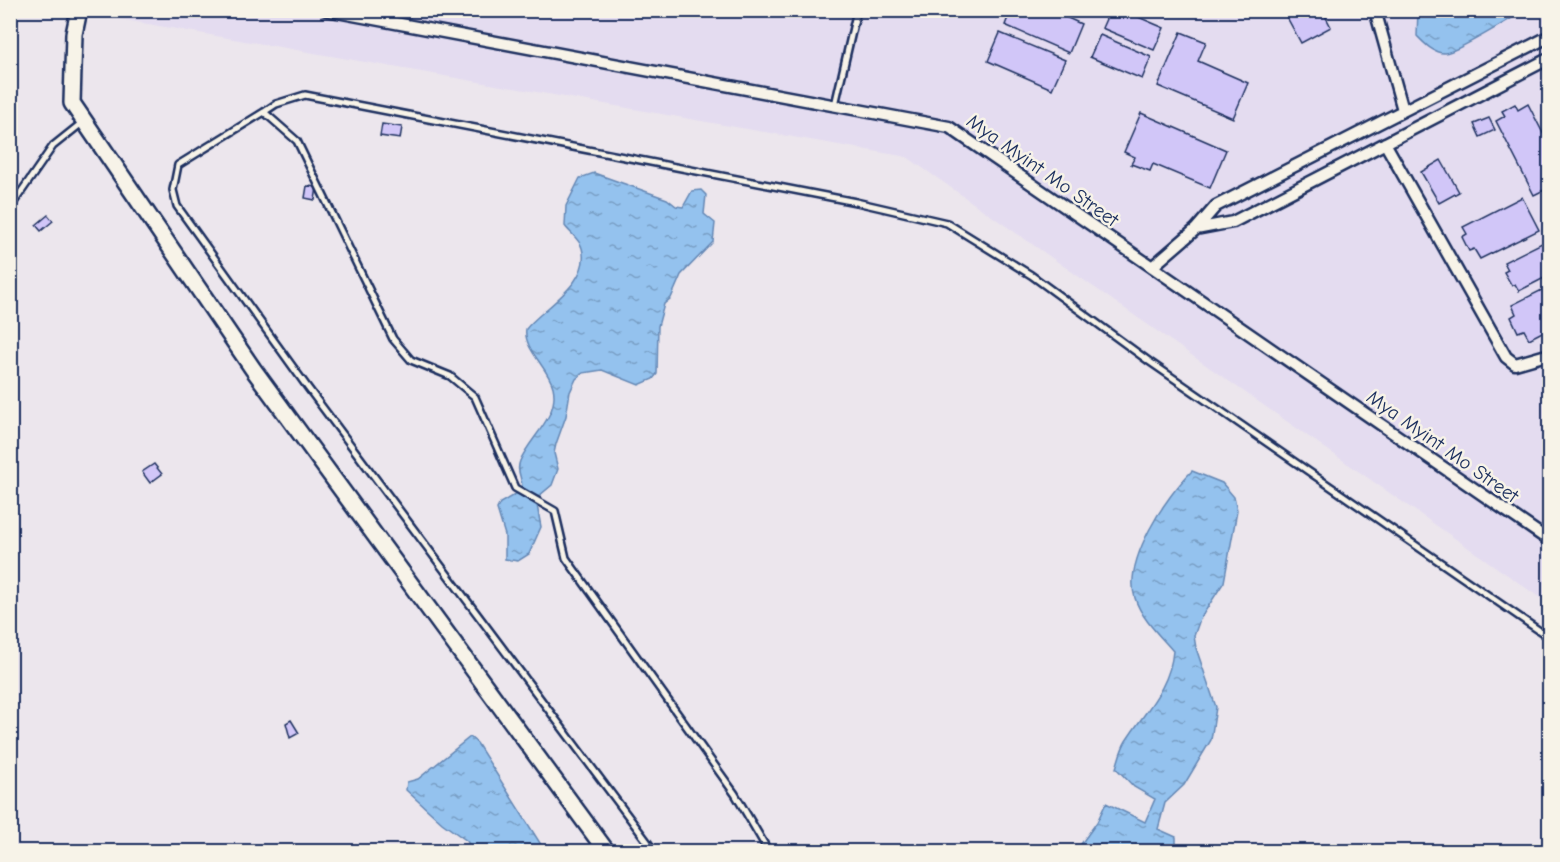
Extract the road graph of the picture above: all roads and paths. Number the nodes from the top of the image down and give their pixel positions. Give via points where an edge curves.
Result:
1 (80, 10) edge
2 (326, 10) edge
3 (857, 10) edge
4 (1375, 10) edge
5 (1550, 36) edge
6 (1550, 58) edge
7 (836, 105) junction
8 (1403, 110) junction
9 (264, 112) junction
10 (84, 121) junction
11 (1385, 143) junction
12 (10, 208) edge
13 (1196, 229) junction
14 (1152, 267) junction
15 (1550, 354) edge
16 (1550, 542) edge
17 (1550, 638) edge
18 (607, 852) edge
19 (655, 852) edge
20 (770, 852) edge

1 - 10 main road via 74,34 72,103
2 - 7 street, Mya Myint Mo Street
3 - 7 lane
4 - 8 street
5 - 8 street
6 - 11 street
7 - 14 street, Mya Myint Mo Street via 949,127
8 - 13 street via 1216,206
9 - 17 lane via 305,95 947,223 1031,276
9 - 19 lane via 177,165 173,190 177,206
9 - 20 lane via 297,141 393,339 411,360 450,376 475,397 514,488 555,511 566,558 728,784
10 - 12 lane via 53,146
10 - 18 main road via 252,369
11 - 13 street via 1233,222
11 - 15 street via 1506,357 1515,364
13 - 14 street
14 - 16 street, Mya Myint Mo Street

